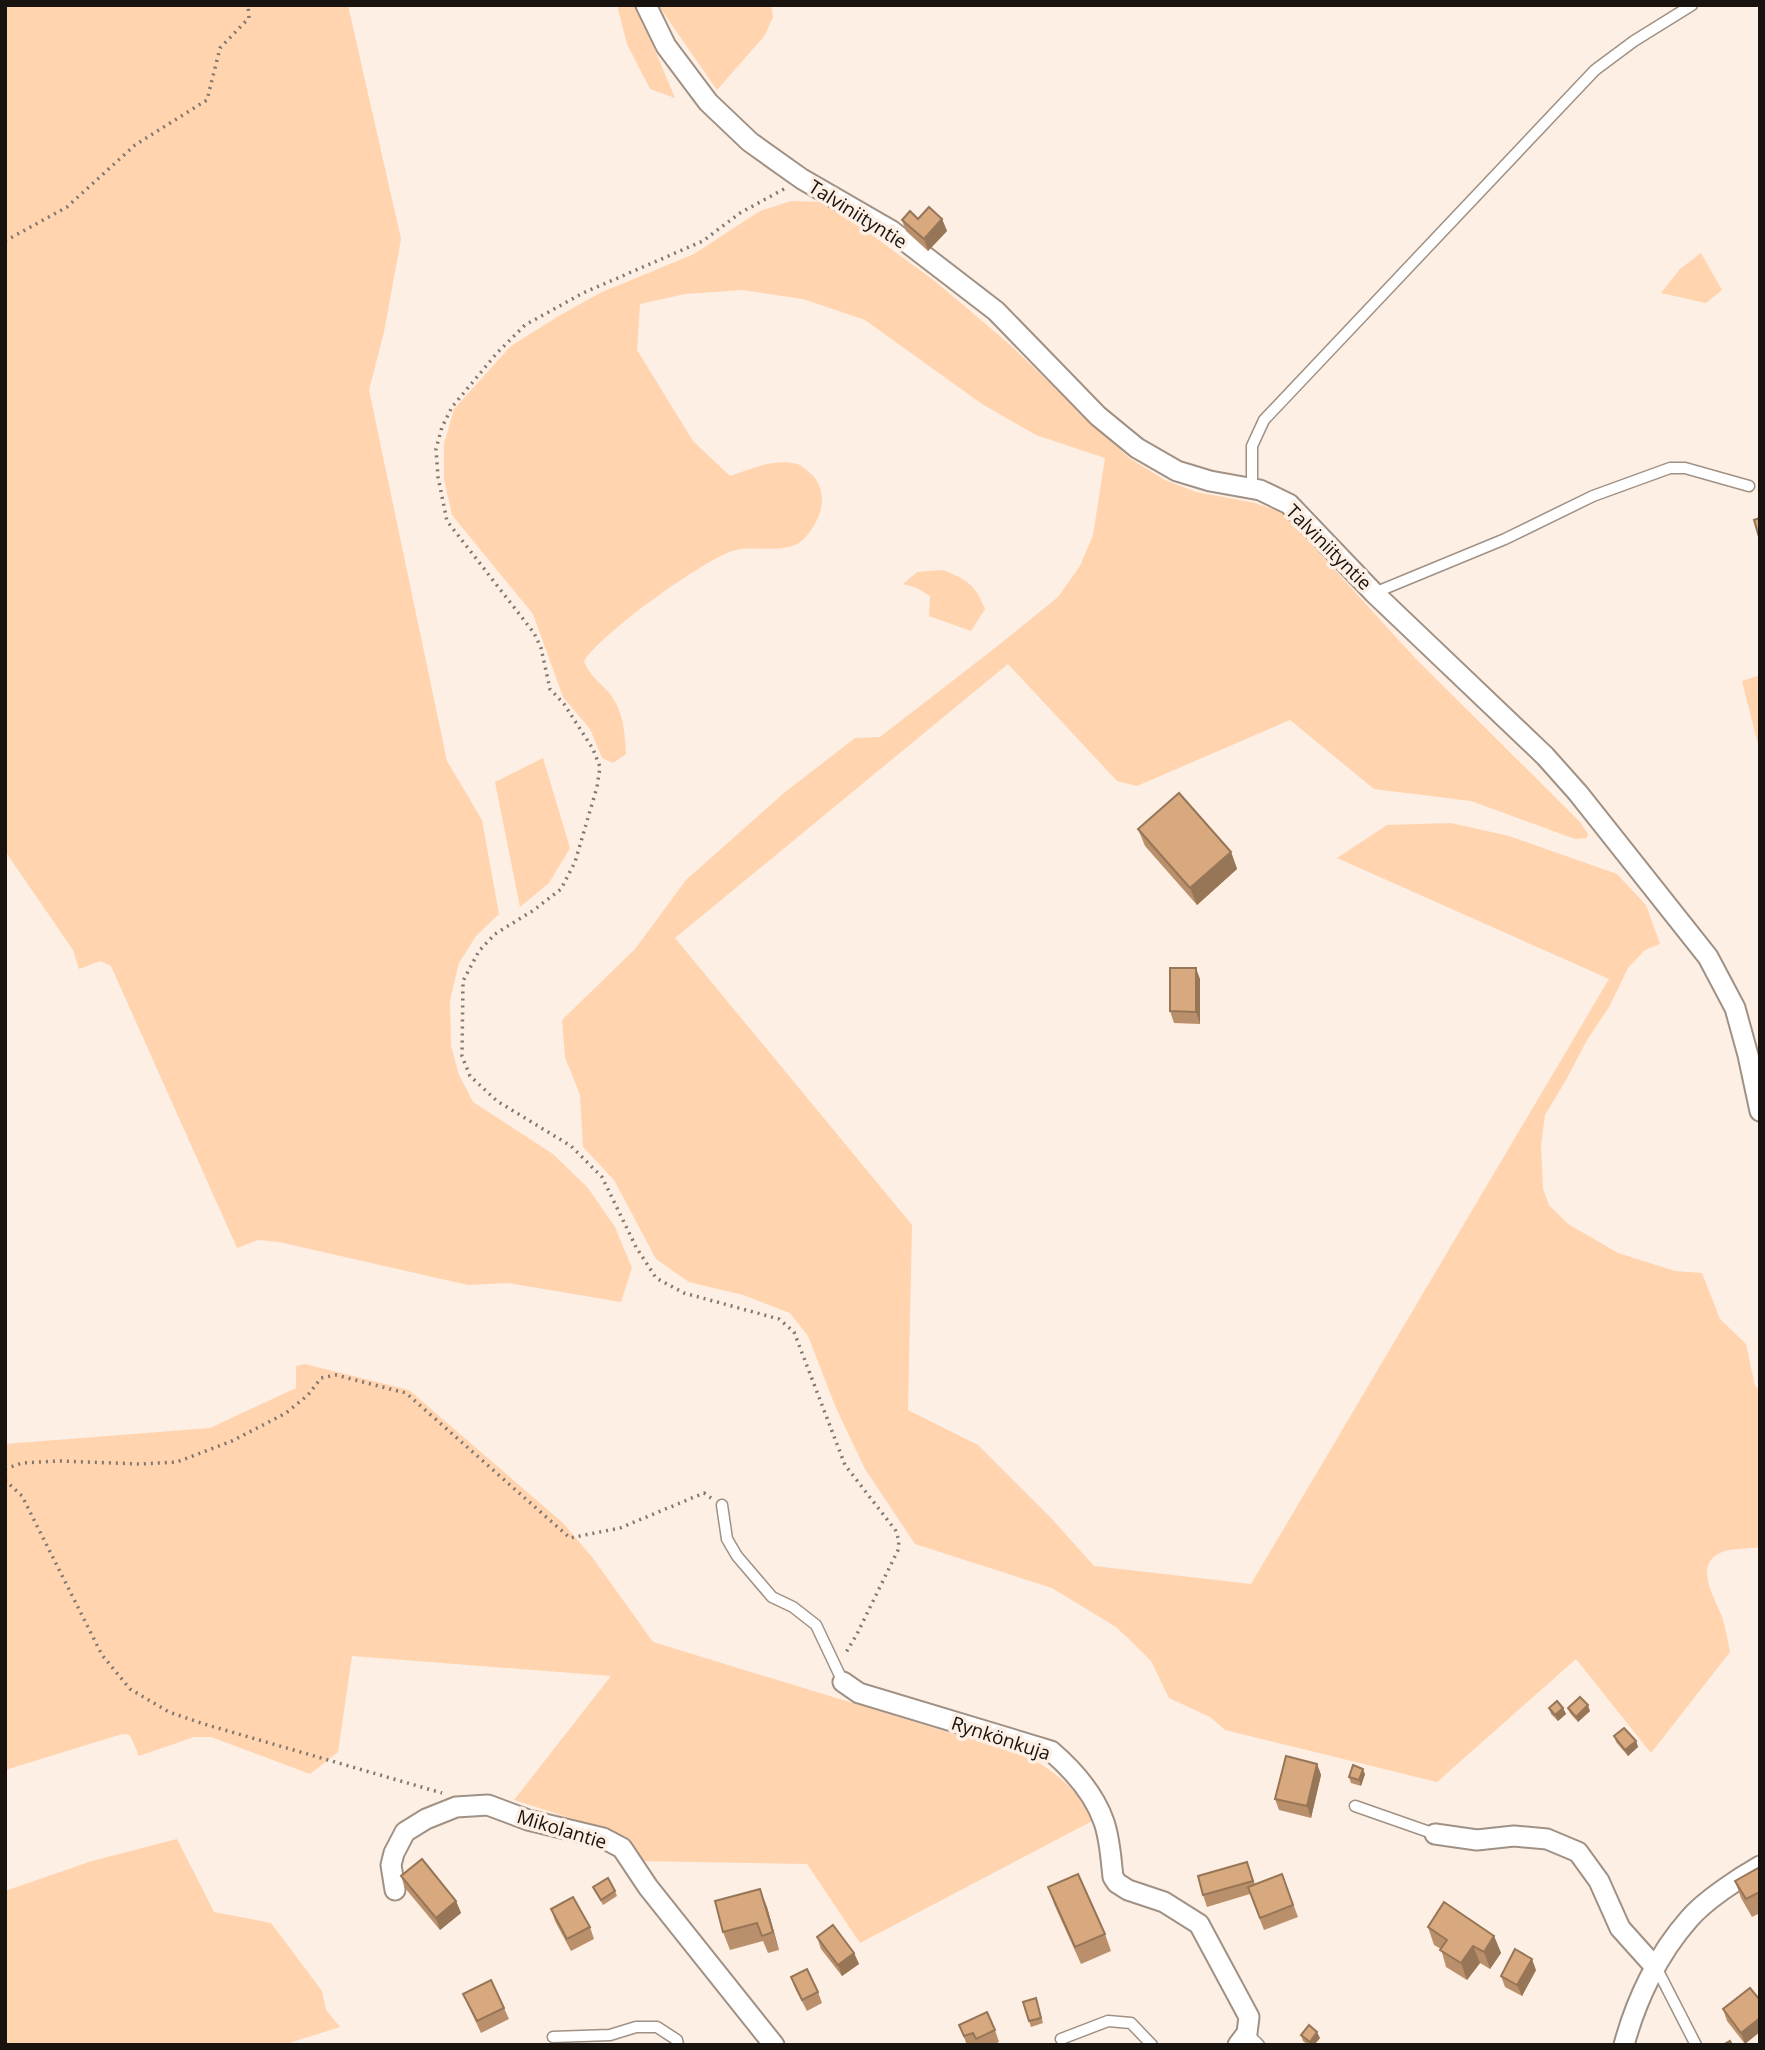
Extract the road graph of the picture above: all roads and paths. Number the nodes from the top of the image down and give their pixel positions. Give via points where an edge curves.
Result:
1 (248, 5) edge
2 (646, 5) edge
3 (1692, 5) edge
4 (802, 179) junction
5 (5, 242) edge
6 (1749, 486) dead end
7 (1252, 488) junction
8 (1374, 593) junction
9 (1760, 1111) edge
10 (5, 1469) edge
11 (5, 1480) edge
12 (722, 1505) joint
13 (840, 1675) junction
14 (450, 1795) dead end
15 (1354, 1806) dead end
16 (1435, 1834) joint
17 (1760, 1867) edge
18 (395, 1890) dead end
19 (1655, 1967) junction
20 (553, 2037) dead end
21 (1061, 2039) dead end
22 (1248, 2041) edge
23 (678, 2045) edge
24 (774, 2045) edge
25 (1152, 2045) edge
26 (1624, 2045) edge
27 (1696, 2045) edge

1 - 5 path via 249,19 220,48 207,100 135,145 67,207
2 - 4 street, Talviniityntie via 666,46 708,102 750,142
3 - 7 lane via 1595,70 1264,421 1252,446
4 - 7 street, Talviniityntie via 892,231 996,311 1098,416 1137,448 1177,471
4 - 13 path via 703,241 583,293 525,325 452,407 436,449 447,521 534,633 550,689 593,749 600,767 578,851 561,890 495,934 479,951 463,981 462,1056 470,1076 497,1101 571,1146 602,1177 656,1278 684,1293 779,1320 794,1332 845,1465 899,1541
6 - 8 lane via 1670,468 1592,496 1505,539
7 - 8 street, Talviniityntie via 1289,504
8 - 9 street, Talviniityntie via 1545,756 1708,957 1735,1008
10 - 12 path via 59,1461 177,1462 286,1413 321,1378 336,1375 406,1393 570,1538 620,1528 704,1493
11 - 14 path via 22,1496 102,1655 130,1689 169,1712 204,1724
12 - 13 lane via 727,1539 737,1556 772,1597 816,1625
13 - 22 street, Rynkönkuja via 859,1693 1051,1751 1073,1769 1105,1823 1116,1883 1164,1902 1199,1924 1249,2017
15 - 16 lane
16 - 19 street via 1477,1840 1547,1839 1578,1852 1599,1881 1620,1928
17 - 19 street via 1690,1917
18 - 24 street, Mikolantie via 391,1865 405,1832 456,1807 488,1805 603,1838 622,1849
19 - 26 street
19 - 27 lane
20 - 23 lane via 657,2028
21 - 25 lane via 1108,2021 1131,2022

